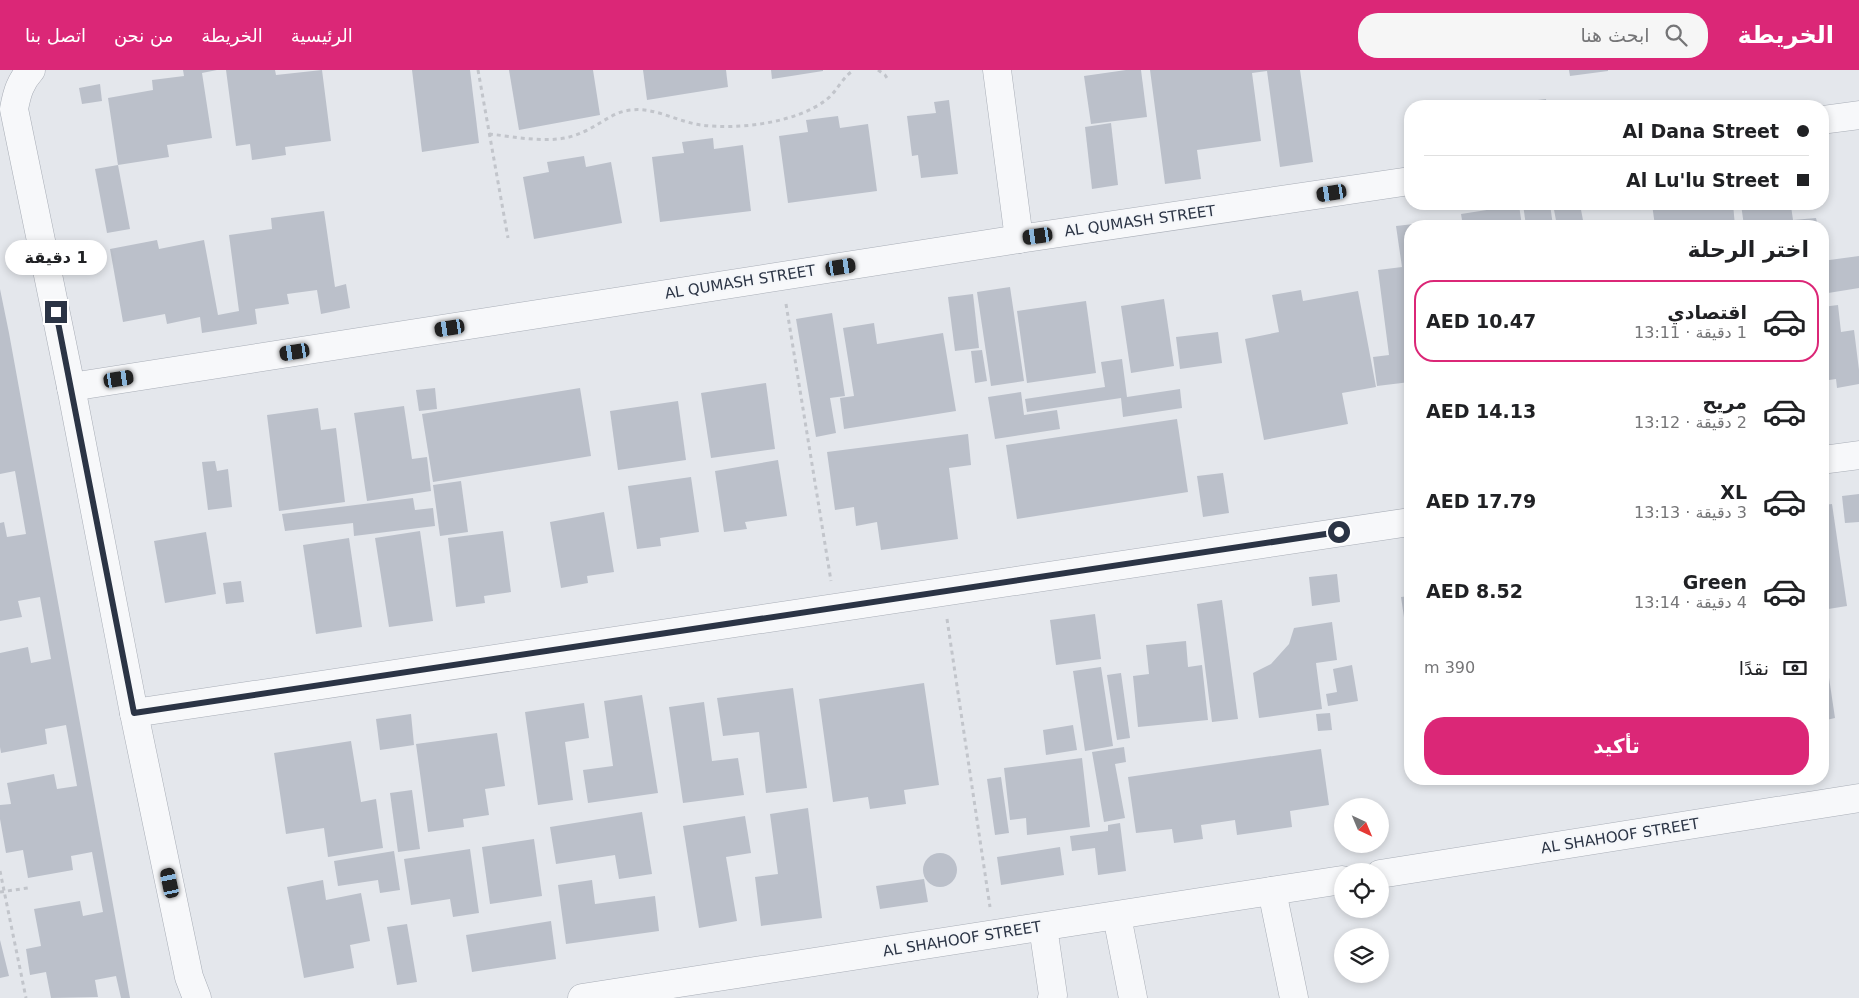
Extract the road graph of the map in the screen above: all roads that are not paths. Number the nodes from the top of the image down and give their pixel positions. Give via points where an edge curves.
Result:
1 (31, 70) edge
2 (997, 70) edge
3 (1859, 115) edge
4 (1829, 119) edge
5 (1404, 182) edge
6 (1019, 239) junction
7 (71, 387) junction
8 (1859, 455) edge
9 (1829, 459) edge
10 (1404, 523) edge
11 (134, 713) junction
12 (1859, 798) edge
13 (1389, 873) edge
14 (1334, 881) edge
15 (1272, 891) junction
16 (1117, 916) junction
17 (1043, 927) junction
18 (739, 986) edge
19 (197, 998) edge
20 (582, 998) edge
21 (1052, 998) edge
22 (1133, 998) edge
23 (1294, 998) edge

1 - 7 street via 17,92 14,109
2 - 6 street
3 - 4 street
5 - 6 street, AL QUMASH STREET
6 - 7 street, AL QUMASH STREET
7 - 11 street
8 - 9 street
10 - 11 street
11 - 19 street via 189,977
12 - 13 street, AL SHAHOOF STREET
14 - 15 street, AL SHAHOOF STREET
15 - 16 street, AL SHAHOOF STREET
15 - 23 street
16 - 17 street, AL SHAHOOF STREET
16 - 22 street
17 - 18 street, AL SHAHOOF STREET
17 - 21 street
18 - 20 street, AL SHAHOOF STREET

